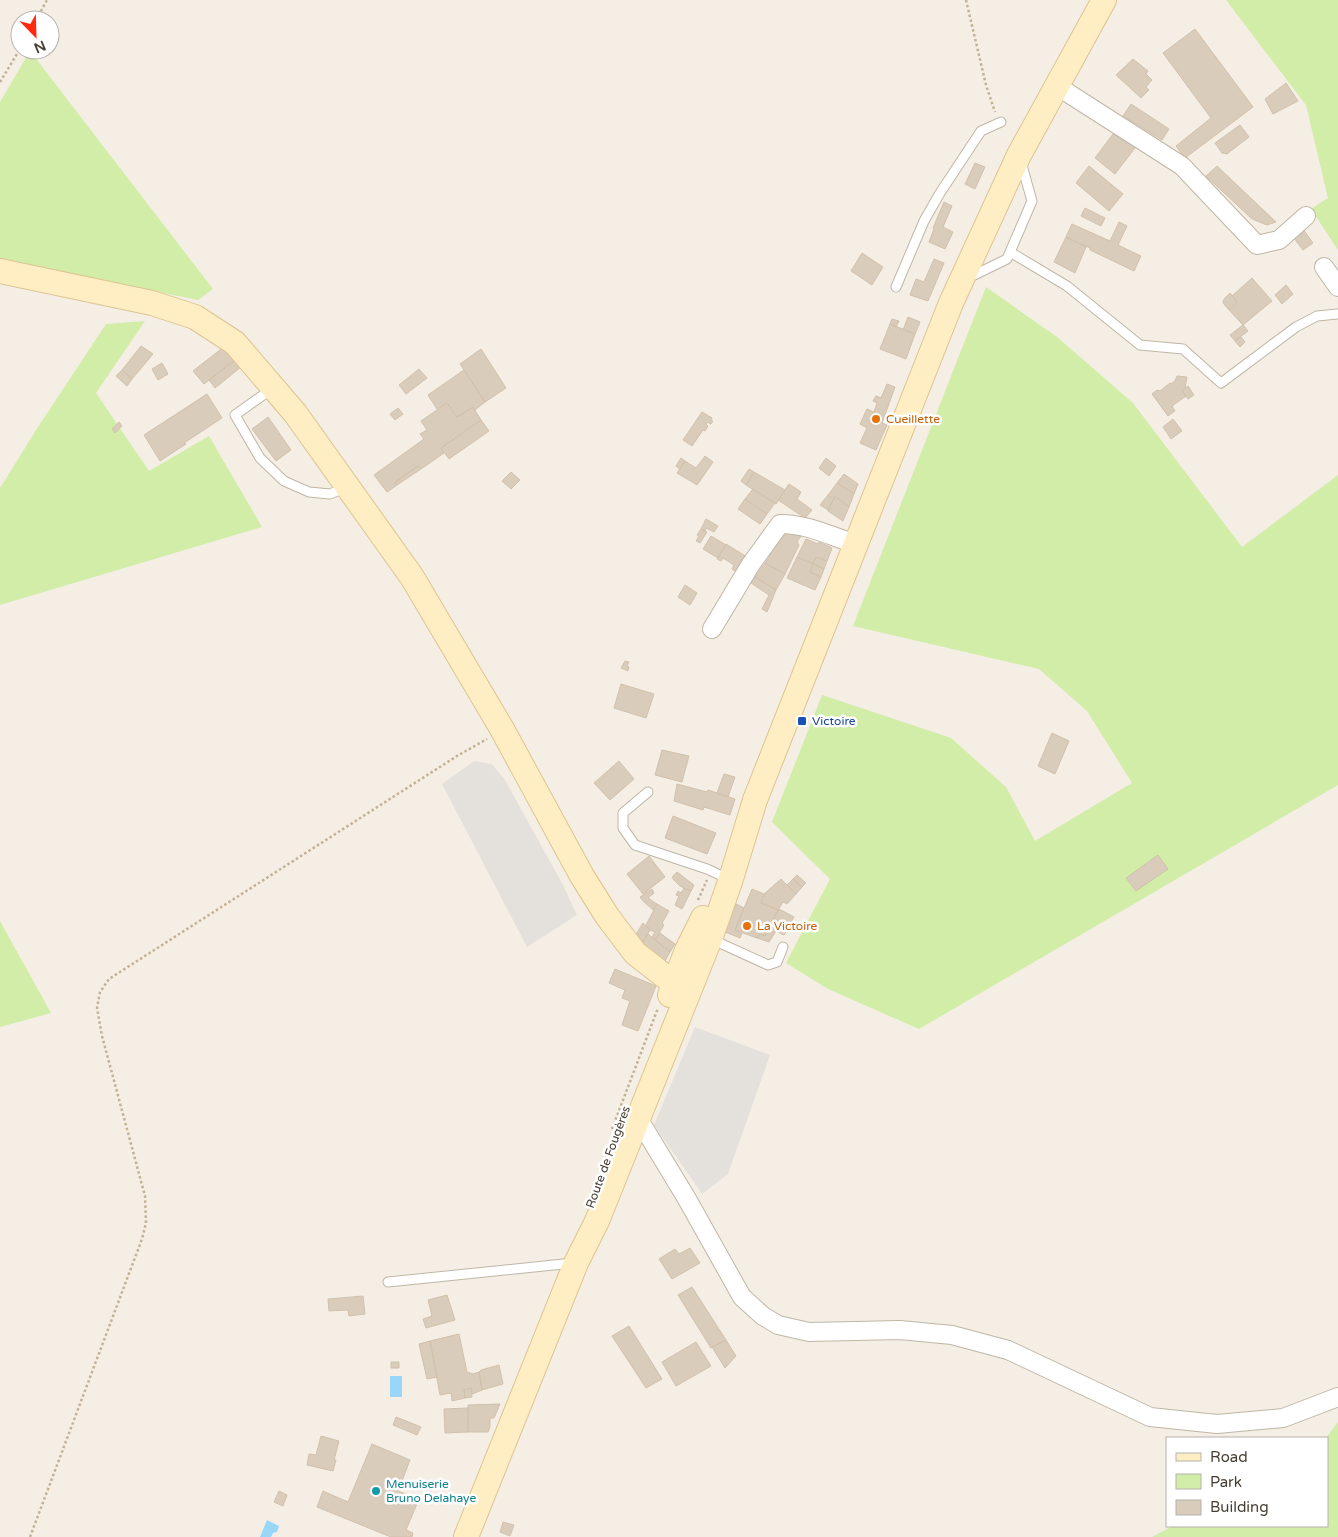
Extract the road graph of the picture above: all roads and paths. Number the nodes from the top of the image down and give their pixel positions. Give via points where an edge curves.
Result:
1 (966, 0) edge
2 (1104, 0) edge
3 (13, 60) edge
4 (0, 82) edge
5 (1057, 86) junction
6 (1001, 122) joint
7 (1019, 155) junction
8 (1306, 216) dead end
9 (1010, 252) junction
10 (1324, 267) dead end
11 (0, 271) edge
12 (960, 281) junction
13 (896, 286) dead end
14 (1338, 287) edge
15 (1338, 314) edge
16 (273, 387) junction
17 (348, 487) junction
18 (856, 544) junction
19 (712, 629) dead end
20 (502, 730) junction
21 (648, 792) dead end
22 (748, 821) junction
23 (720, 875) junction
24 (703, 936) junction
25 (783, 947) dead end
26 (698, 970) junction
27 (675, 982) junction
28 (655, 1055) junction
29 (626, 1130) junction
30 (576, 1262) junction
31 (388, 1282) dead end
32 (1338, 1397) edge
33 (30, 1537) edge
34 (466, 1537) edge

1 - 6 path via 986,85
2 - 5 main road
3 - 4 path
5 - 7 main road
5 - 8 street via 1182,166 1257,245 1278,240
6 - 13 lane via 980,131 940,192
7 - 9 lane via 1032,202
7 - 12 main road
9 - 12 lane via 1008,259
9 - 15 lane via 1067,286 1140,345 1183,349 1221,383 1296,327 1317,316
10 - 14 street
11 - 16 main road via 152,303 195,318 236,343
12 - 18 main road
16 - 17 main road
16 - 17 lane via 235,415 260,458 284,481 309,492 330,494
17 - 20 main road via 412,577
18 - 19 street via 816,529 780,524 751,564
18 - 22 main road
20 - 27 main road via 607,916 635,953
20 - 33 path via 109,979 100,992 97,1008 102,1036 145,1196 146,1223 127,1283
21 - 23 lane via 623,813 623,828 635,845
22 - 23 main road, Route de Fougères
22 - 24 main road via 730,882
23 - 24 main road, Route de Fougères
24 - 25 lane via 768,965 777,962
24 - 26 main road
24 - 27 main road, Route de Fougères via 687,950
26 - 27 main road
26 - 28 main road
27 - 28 main road, Route de Fougères
28 - 29 main road, Route de Fougères
29 - 30 main road, Route de Fougères via 585,1220
29 - 32 street via 644,1128 742,1297 778,1325 809,1332 900,1330 952,1335 1008,1350 1150,1417 1216,1424 1282,1418
30 - 31 lane
30 - 34 main road, Route de Fougères

